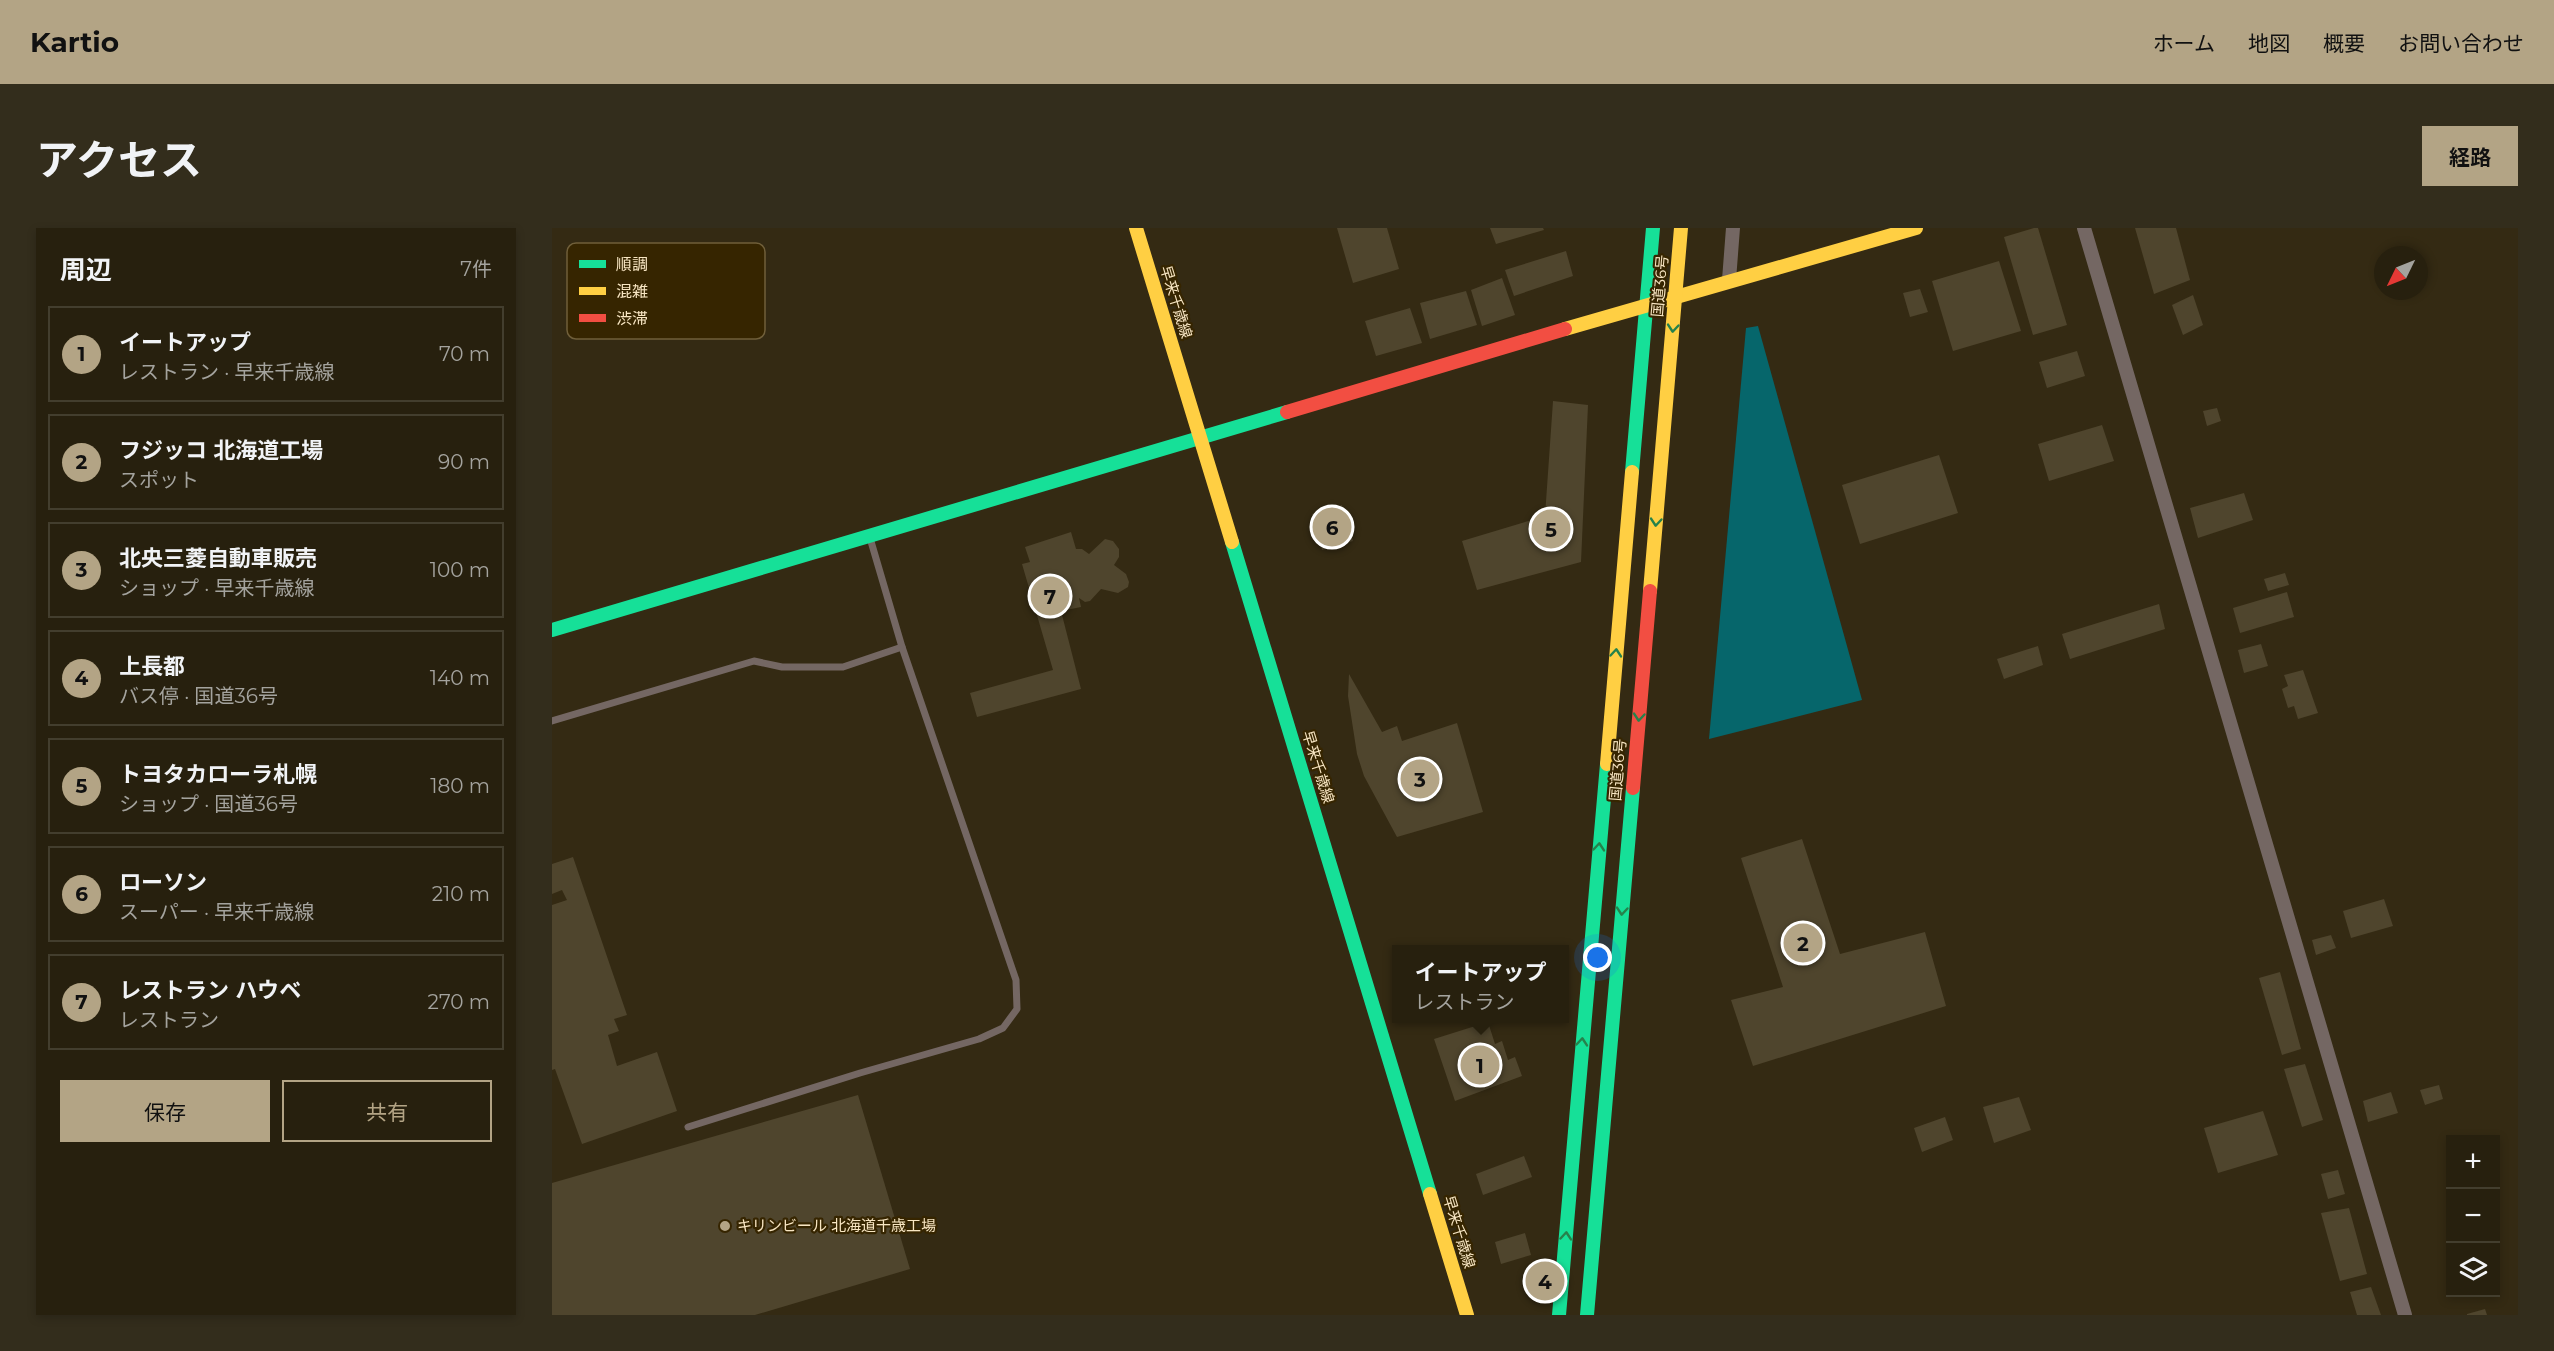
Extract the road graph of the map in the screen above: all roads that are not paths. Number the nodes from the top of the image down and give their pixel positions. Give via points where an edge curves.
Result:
1 (1136, 228) edge
2 (1653, 228) edge
3 (1681, 228) edge
4 (1733, 228) edge
5 (1916, 228) edge
6 (2084, 228) edge
7 (1729, 280) junction
8 (1676, 297) junction
9 (1646, 305) junction
10 (1200, 438) junction
11 (870, 536) junction
12 (552, 630) edge
13 (903, 647) junction
14 (552, 721) edge
15 (688, 1127) dead end
16 (1467, 1315) edge
17 (1559, 1315) edge
18 (1587, 1315) edge
19 (2405, 1315) edge

1 - 10 main road, 早来千歳線
2 - 9 main road, 国道36号
3 - 8 main road, 国道36号
4 - 7 street
5 - 7 main road
6 - 19 street
7 - 8 main road
8 - 9 main road
8 -> 18 main road, 国道36号
9 - 10 main road
17 -> 9 main road, 国道36号
10 - 11 main road
10 - 16 main road, 早来千歳線
11 - 12 main road
11 - 13 lane
13 - 14 lane via 843,668 782,667 754,661
13 - 15 lane via 1016,980 1017,1009 1003,1028 979,1039

